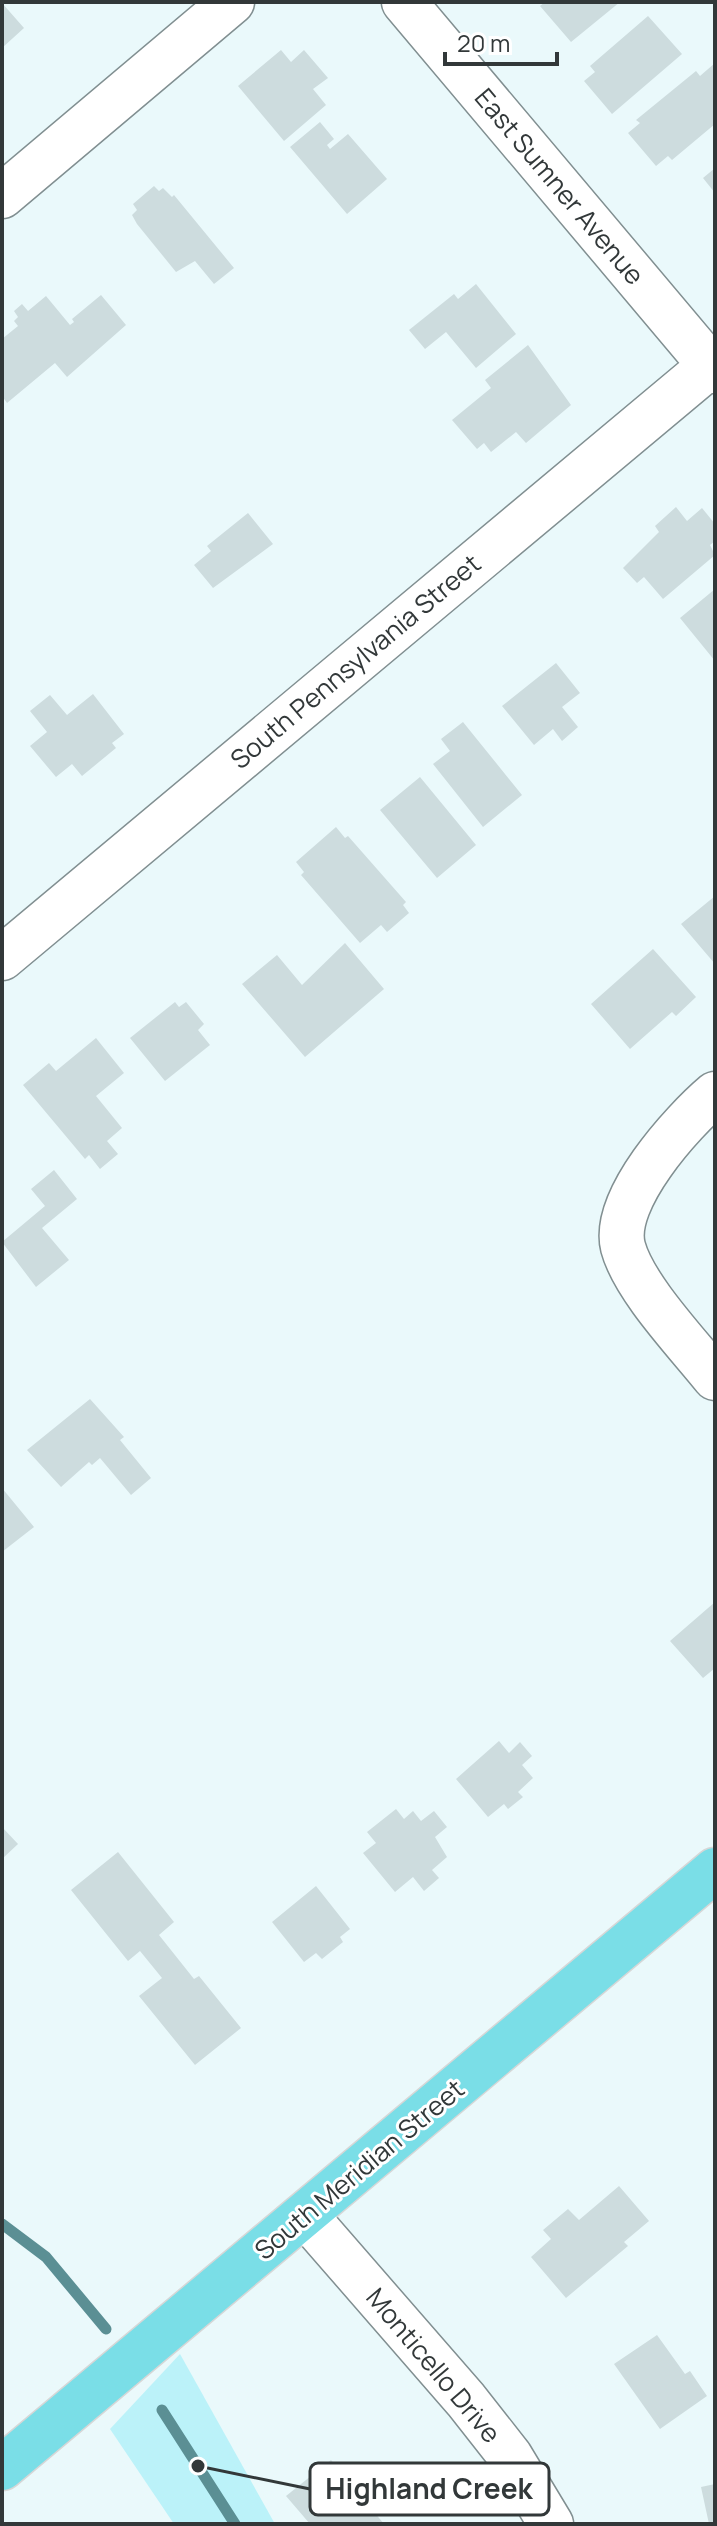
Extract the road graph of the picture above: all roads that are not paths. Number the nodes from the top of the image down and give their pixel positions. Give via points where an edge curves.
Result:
1 (232, 2) edge
2 (404, 2) edge
3 (2, 196) edge
4 (709, 352) edge
5 (2, 958) edge
6 (715, 1094) edge
7 (715, 1378) edge
8 (715, 1870) edge
9 (305, 2215) junction
10 (2, 2468) edge
11 (551, 2524) edge

1 - 3 street
2 - 4 street, East Sumner Avenue
4 - 5 street, South Pennsylvania Street
6 - 7 street via 653,1164 629,1200 623,1226 623,1247 648,1294
8 - 9 main road, South Meridian Street
9 - 10 main road, South Meridian Street
9 - 11 street, Monticello Drive via 466,2400 510,2456

